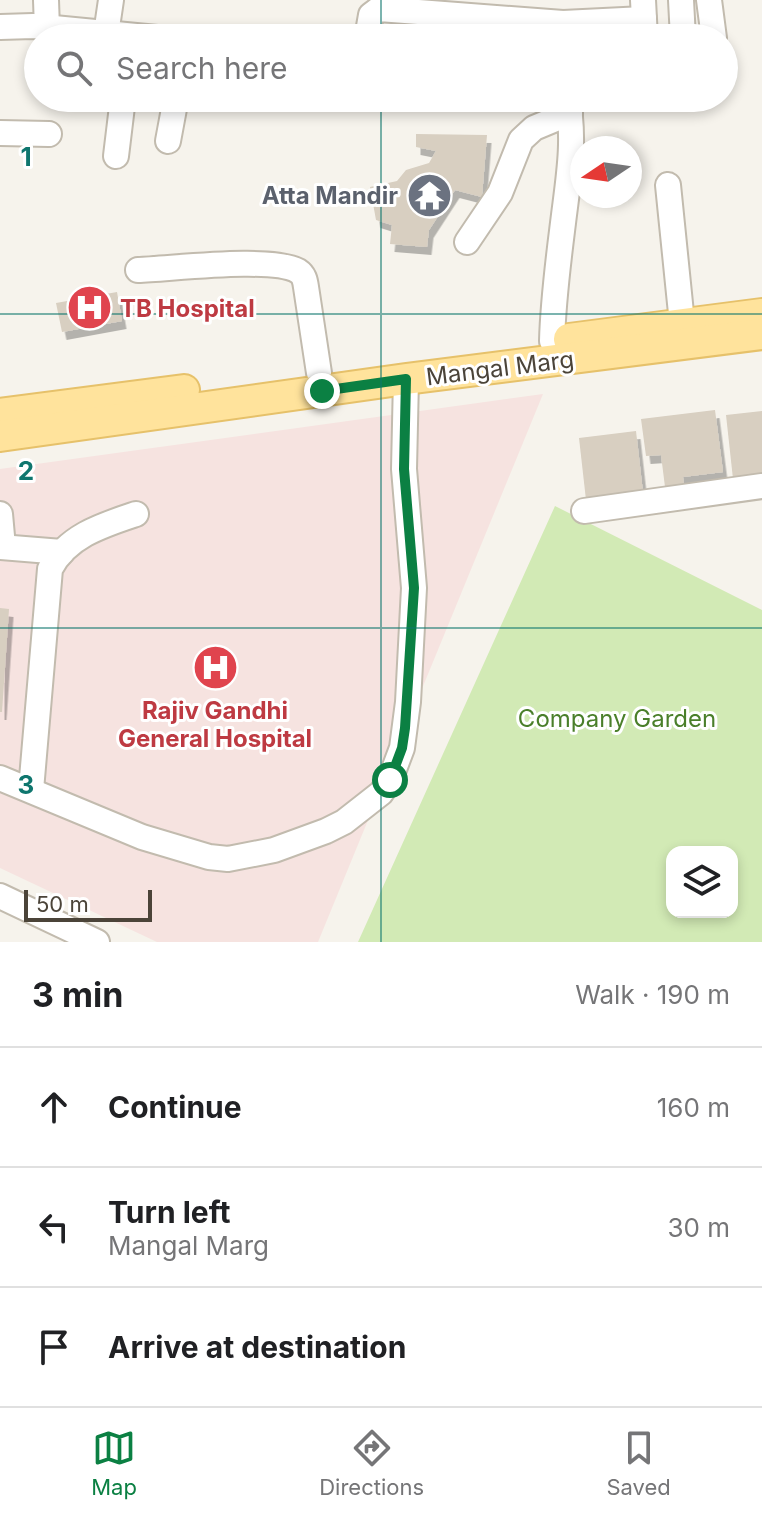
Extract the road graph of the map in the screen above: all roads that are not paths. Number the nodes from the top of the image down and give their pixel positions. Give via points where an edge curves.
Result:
1 (46, 0) edge
2 (111, 0) edge
3 (681, 0) edge
4 (709, 0) edge
5 (644, 19) edge
6 (564, 20) edge
7 (47, 24) edge
8 (118, 24) edge
9 (369, 24) edge
10 (682, 24) edge
11 (712, 24) edge
12 (24, 26) edge
13 (0, 27) edge
14 (121, 112) edge
15 (173, 112) edge
16 (558, 112) edge
17 (568, 112) edge
18 (0, 133) edge
19 (49, 134) dead end
20 (168, 141) dead end
21 (116, 156) dead end
22 (668, 185) dead end
23 (467, 242) dead end
24 (138, 270) dead end
25 (762, 314) edge
26 (682, 323) junction
27 (762, 334) edge
28 (552, 341) junction
29 (625, 342) junction
30 (319, 373) junction
31 (406, 379) junction
32 (0, 414) edge
33 (0, 436) edge
34 (762, 486) edge
35 (584, 511) dead end
36 (0, 514) edge
37 (136, 514) dead end
38 (1, 547) edge
39 (62, 552) junction
40 (0, 778) edge
41 (31, 790) junction
42 (0, 896) edge
43 (97, 942) edge

1 - 7 street
2 - 8 street
3 - 10 street
4 - 11 street
5 - 6 street
6 - 9 street via 379,9
12 - 13 street
14 - 21 street
15 - 20 street
16 - 23 street via 521,140 500,193
17 - 28 street via 571,159
18 - 19 street
22 - 26 street
24 - 30 street via 252,265 296,270 306,287
25 - 26 main road, Mangal Marg
26 - 29 main road, Mangal Marg
27 - 29 main road, Mangal Marg
28 - 29 main road, Mangal Marg
28 - 30 main road, Mangal Marg
29 - 31 main road, Mangal Marg
30 - 32 main road, Mangal Marg
31 - 33 main road, Mangal Marg
31 - 41 street via 404,469 414,588 408,702 402,748 381,793 326,831 228,859 142,837
34 - 35 street
36 - 38 street
37 - 39 street via 83,535
38 - 39 street
39 - 41 street via 50,569
40 - 41 street
42 - 43 street

